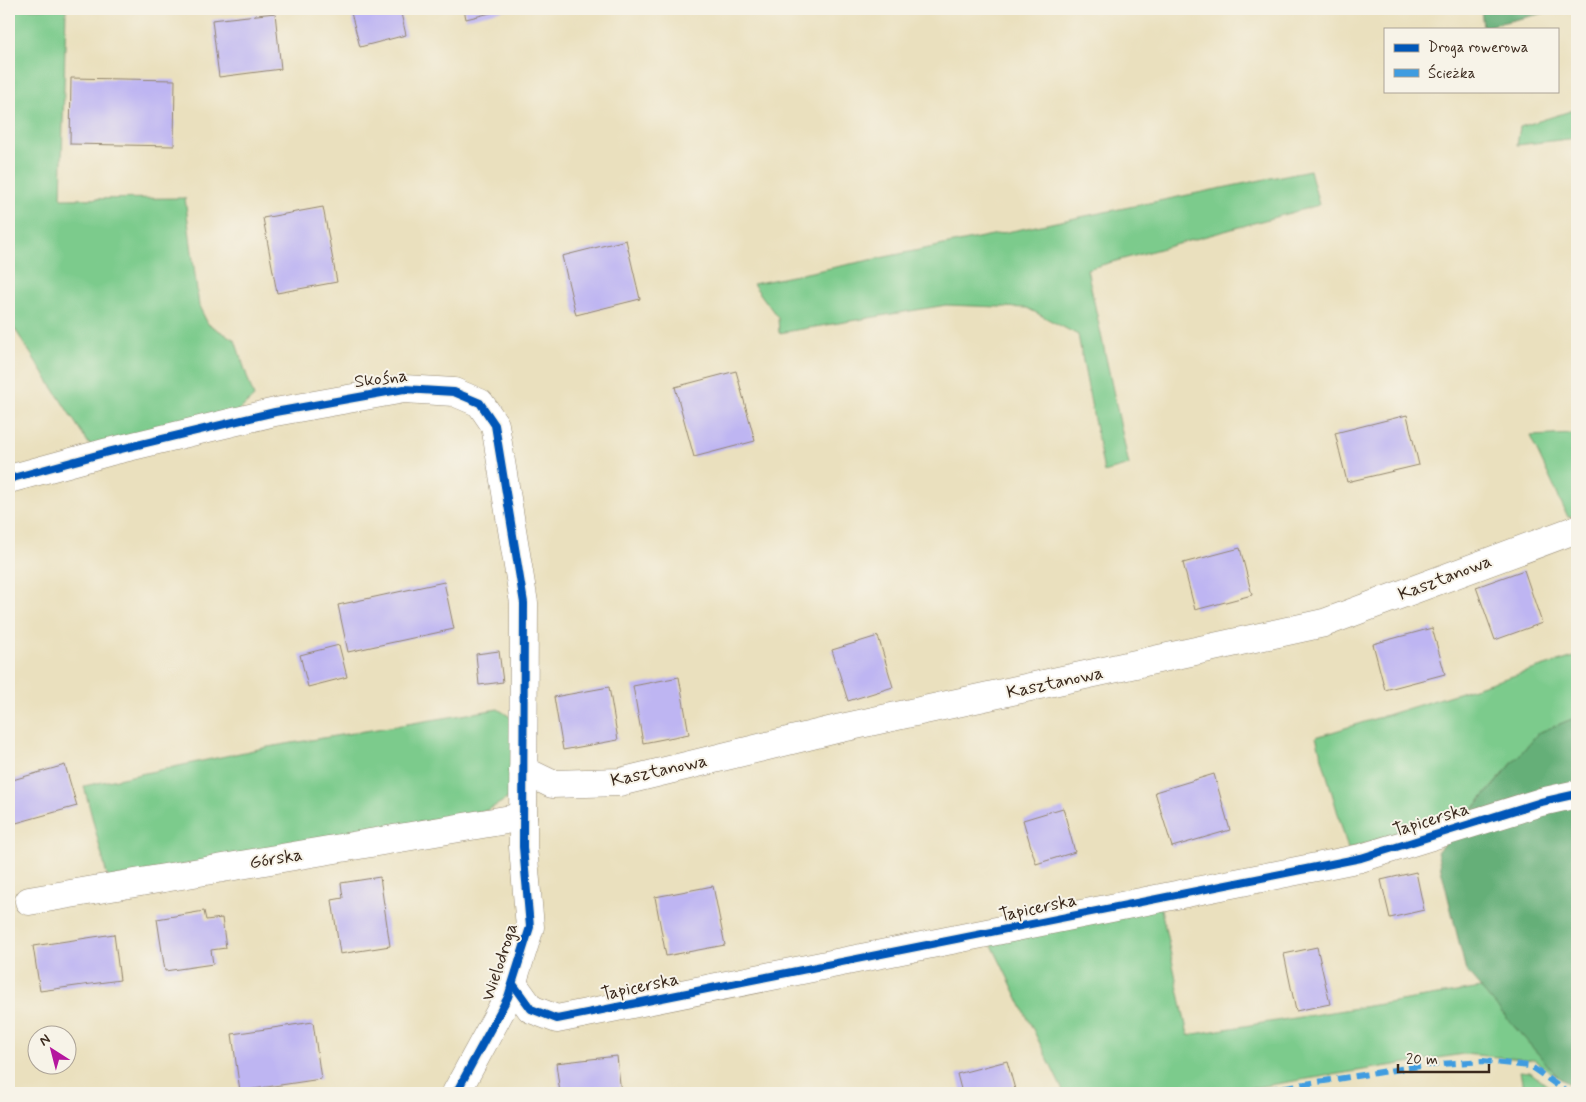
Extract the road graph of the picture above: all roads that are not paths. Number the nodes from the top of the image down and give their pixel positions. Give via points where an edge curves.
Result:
1 (9, 480) edge
2 (1577, 529) edge
3 (523, 770) junction
4 (1577, 794) edge
5 (523, 817) junction
6 (30, 901) dead end
7 (513, 984) junction
8 (456, 1093) edge

1 - 3 street, Skośna via 108,452 274,412 404,389 454,392 480,404 495,425 524,603
2 - 3 street, Kasztanowa via 1324,623 837,729 620,782 552,784
3 - 5 street, Wielodroga
4 - 7 street, Tapicerska via 1540,802 1362,858 557,1020 531,1009
5 - 6 street, Górska
5 - 7 street, Wielodroga via 530,927
7 - 8 street, Wielodroga

